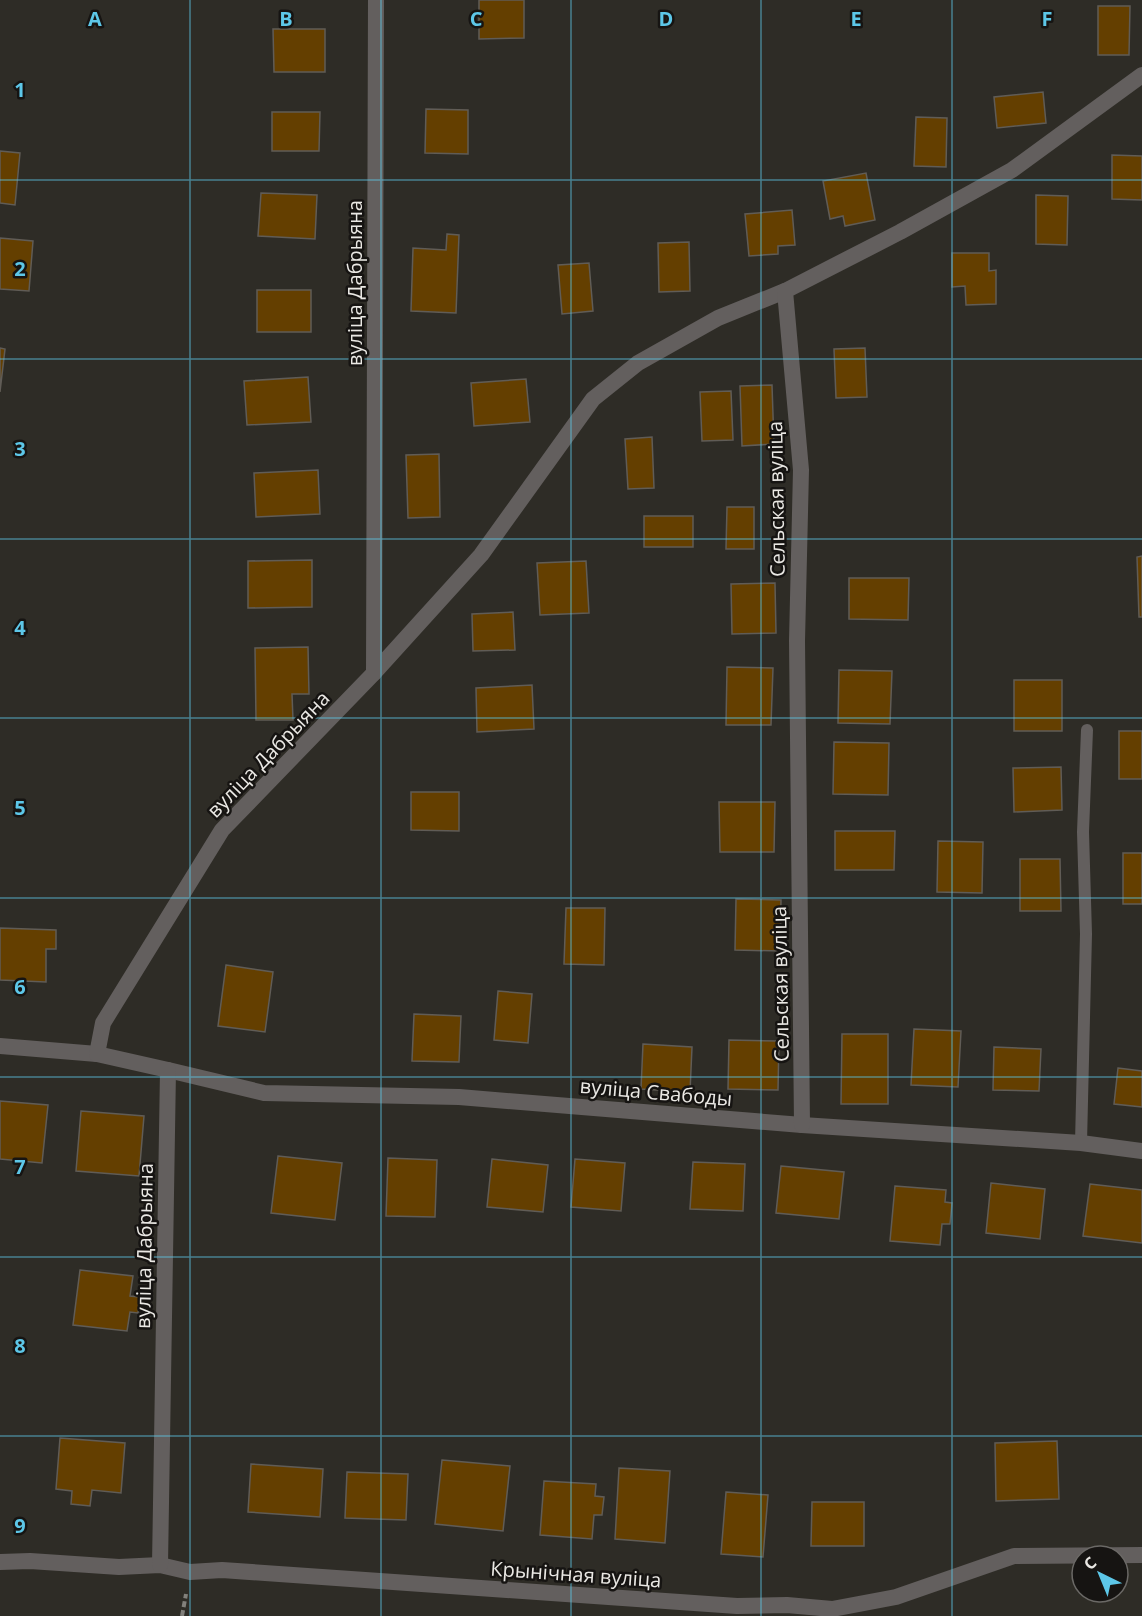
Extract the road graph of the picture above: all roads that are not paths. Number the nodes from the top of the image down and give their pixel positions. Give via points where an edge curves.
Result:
1 (376, 0) edge
2 (1142, 75) edge
3 (785, 291) junction
4 (374, 673) junction
5 (1087, 730) dead end
6 (0, 1046) edge
7 (97, 1054) junction
8 (168, 1070) junction
9 (802, 1125) junction
10 (1081, 1143) junction
11 (1142, 1151) edge
12 (1142, 1555) edge
13 (0, 1562) edge
14 (160, 1565) junction

1 - 4 street, вуліца Дабрыяна
2 - 3 street via 1012,170
3 - 4 street via 718,318 638,363 592,399 481,555
3 - 9 street, Сельская вуліца via 801,470 797,642
4 - 7 street, вуліца Дабрыяна via 222,830 103,1023
5 - 10 lane
6 - 7 street
7 - 8 street
8 - 9 street, вуліца Свабоды via 264,1093 459,1097
8 - 14 street, вуліца Дабрыяна
9 - 10 street, вуліца Свабоды
10 - 11 street, вуліца Свабоды
12 - 14 street, Крынічная вуліца via 1014,1556 896,1597 832,1609 736,1606 222,1570 190,1572
13 - 14 street, Крынічная вуліца

